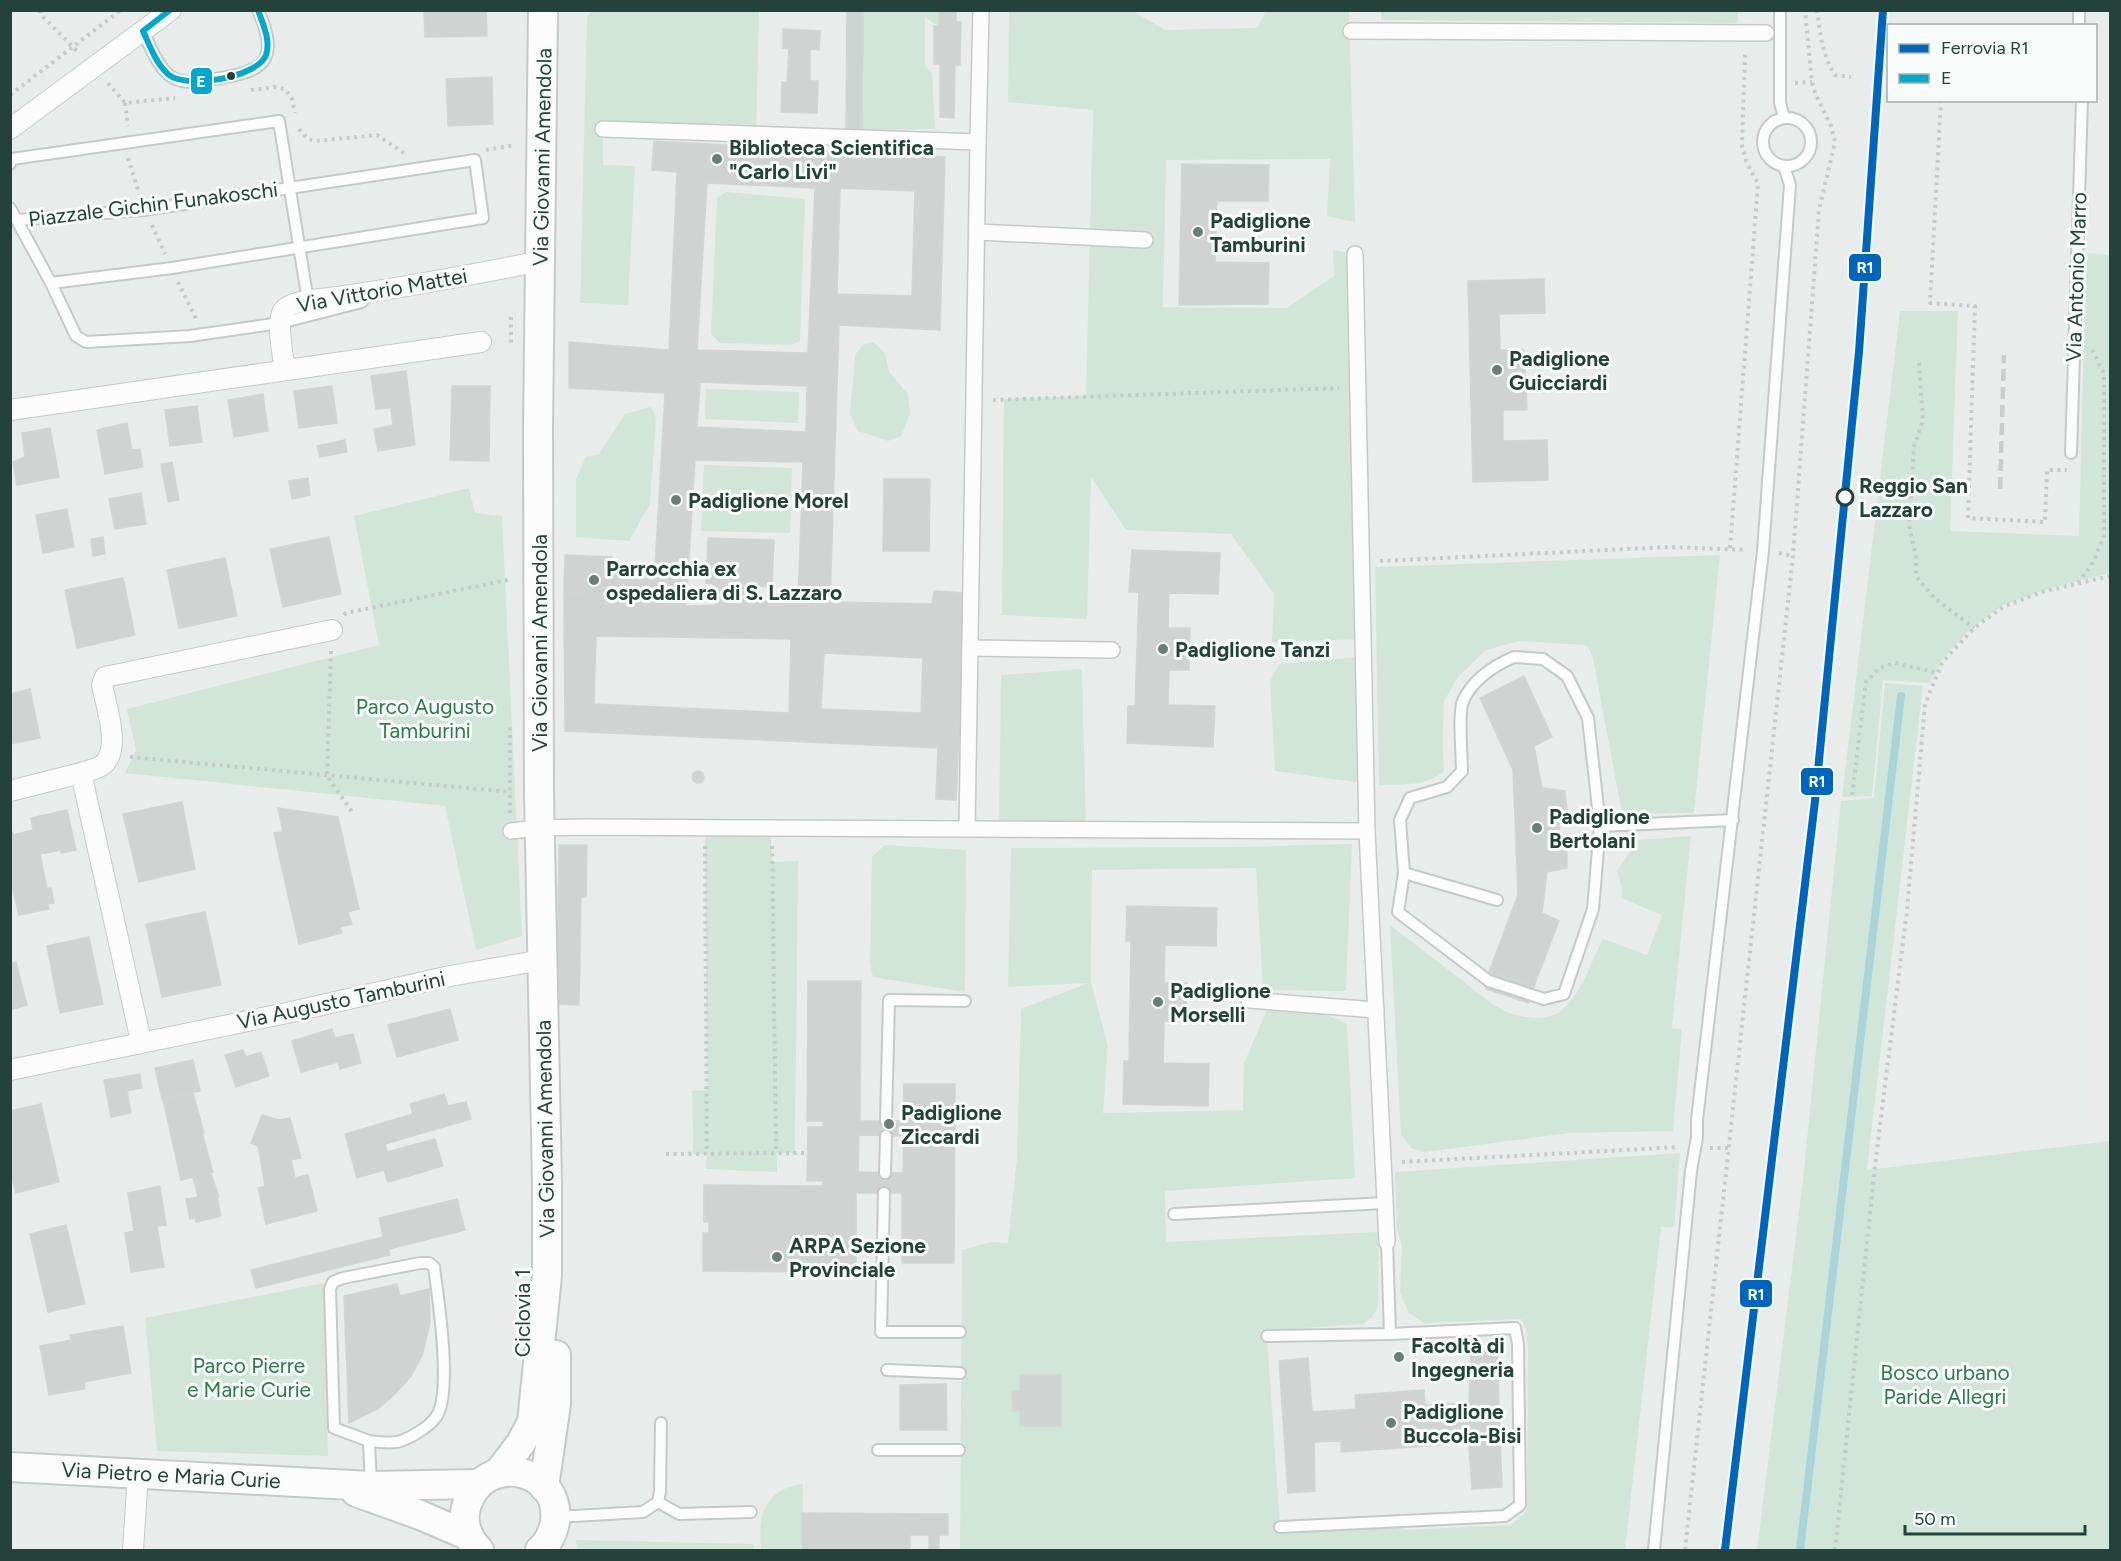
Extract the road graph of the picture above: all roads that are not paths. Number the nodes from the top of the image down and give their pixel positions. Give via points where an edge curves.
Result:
1 (171, 10) edge
2 (258, 10) edge
3 (543, 10) edge
4 (981, 10) edge
5 (1780, 10) edge
6 (143, 31) junction
7 (1351, 31) dead end
8 (1766, 33) dead end
9 (2082, 102) edge
10 (1784, 117) junction
11 (10, 129) edge
12 (603, 129) dead end
13 (978, 142) junction
14 (10, 164) edge
15 (1784, 166) junction
16 (290, 188) junction
17 (10, 208) edge
18 (17, 220) junction
19 (977, 232) junction
20 (1145, 240) dead end
21 (299, 248) junction
22 (1355, 254) dead end
23 (541, 261) junction
24 (51, 283) junction
25 (309, 307) junction
26 (280, 323) junction
27 (481, 342) dead end
28 (285, 370) junction
29 (10, 410) edge
30 (2071, 453) road end
31 (332, 630) road end
32 (970, 648) junction
33 (1112, 650) dead end
34 (81, 773) junction
35 (10, 790) edge
36 (1733, 820) junction
37 (1600, 826) junction
38 (539, 828) junction
39 (967, 828) junction
40 (511, 831) dead end
41 (1367, 831) junction
42 (1404, 873) junction
43 (1497, 900) dead end
44 (542, 960) junction
45 (1249, 1000) dead end
46 (965, 1001) dead end
47 (1376, 1010) junction
48 (141, 1041) junction
49 (10, 1070) edge
50 (886, 1121) dead end
51 (886, 1136) dead end
52 (885, 1173) dead end
53 (884, 1193) dead end
54 (1385, 1203) junction
55 (1174, 1214) dead end
56 (1387, 1242) joint
57 (546, 1276) junction
58 (960, 1332) dead end
59 (1390, 1334) junction
60 (1267, 1336) dead end
61 (887, 1370) dead end
62 (960, 1373) dead end
63 (661, 1423) dead end
64 (369, 1441) junction
65 (878, 1450) dead end
66 (959, 1450) dead end
67 (10, 1467) edge
68 (138, 1473) junction
69 (488, 1478) junction
70 (331, 1484) junction
71 (371, 1486) junction
72 (544, 1487) junction
73 (658, 1502) junction
74 (751, 1512) dead end
75 (556, 1517) junction
76 (1280, 1527) dead end
77 (474, 1543) edge
78 (542, 1550) edge
79 (133, 1551) edge
80 (1654, 1551) edge

1 - 6 street
2 - 6 lane via 269,38 267,54 260,66 239,75 190,83 180,81 160,65
3 - 23 main road, Via Giovanni Amendola
4 - 13 street
5 - 10 lane via 1780,103
6 - 11 street
7 - 8 street
9 - 30 lane, Via Antonio Marro
10 - 15 lane via 1770,124 1763,137 1770,159
10 - 15 lane via 1807,126 1812,142 1811,150 1800,163
12 - 13 street
13 - 19 street
14 - 16 lane, Piazzale Gichin Funakoschi via 12,159 279,121
15 - 36 lane via 1790,185 1763,551
16 - 18 lane, Piazzale Gichin Funakoschi via 144,210
16 - 21 lane, Piazzale Gichin Funakoschi
16 - 21 lane, Piazzale Gichin Funakoschi via 475,160 483,218
17 - 18 lane, Piazzale Gichin Funakoschi
18 - 24 lane, Piazzale Gichin Funakoschi
19 - 20 street
19 - 32 street
21 - 24 lane, Piazzale Gichin Funakoschi
21 - 25 lane, Piazzale Gichin Funakoschi
22 - 41 street
23 - 25 street, Via Vittorio Mattei
23 - 38 main road, Via Giovanni Amendola
24 - 26 lane, Piazzale Gichin Funakoschi via 76,336 86,342 189,336
25 - 26 street, Via Vittorio Mattei via 286,307
26 - 28 street, Via Vittorio Mattei
27 - 28 street
28 - 29 street
31 - 34 street via 105,677 102,685 113,740 111,755 102,766
32 - 33 street
32 - 39 street
34 - 35 street
34 - 48 street
36 - 37 lane
36 - 80 lane via 1691,1171
37 - 42 lane via 1593,909 1564,994 1544,999 1490,981 1398,912
37 - 42 lane via 1588,717 1567,676 1543,659 1514,657 1482,675 1462,703 1462,771 1447,787 1410,798 1400,820
38 - 39 street
38 - 40 street
38 - 44 main road, Via Giovanni Amendola
39 - 41 street
41 - 47 street
42 - 43 lane
44 - 48 street, Via Augusto Tamburini
44 - 57 main road, Via Giovanni Amendola
45 - 47 street
46 - 50 lane via 889,1000
47 - 54 street
48 - 49 street, Via Augusto Tamburini
51 - 52 lane
53 - 58 lane via 881,1332
54 - 55 lane
54 - 56 street
56 - 59 lane
57 - 69 main road, Via Giovanni Amendola via 532,1422 520,1443
57 - 72 main road, Via Giovanni Amendola via 556,1342 556,1404
59 - 60 lane
59 - 76 lane via 1515,1328 1520,1504 1504,1516
61 - 62 lane
63 - 73 lane
64 - 64 lane via 334,1428 330,1289 333,1282 343,1278 429,1263 434,1267 444,1395 436,1417 425,1427 400,1442
64 - 71 lane
65 - 66 lane
67 - 68 main road, Via Pietro e Maria Curie
68 - 70 main road, Via Pietro e Maria Curie
68 - 79 street
69 - 71 main road, Via Pietro e Maria Curie
69 - 72 main road via 510,1471 523,1473
69 - 77 main road, Via Giovanni Amendola via 470,1495 465,1509 465,1523
70 - 71 main road, Via Pietro e Maria Curie
70 - 77 main road, Via Pietro e Maria Curie via 420,1515
72 - 75 main road
73 - 74 lane via 679,1514
73 - 75 lane via 643,1512
75 - 78 main road via 550,1539

